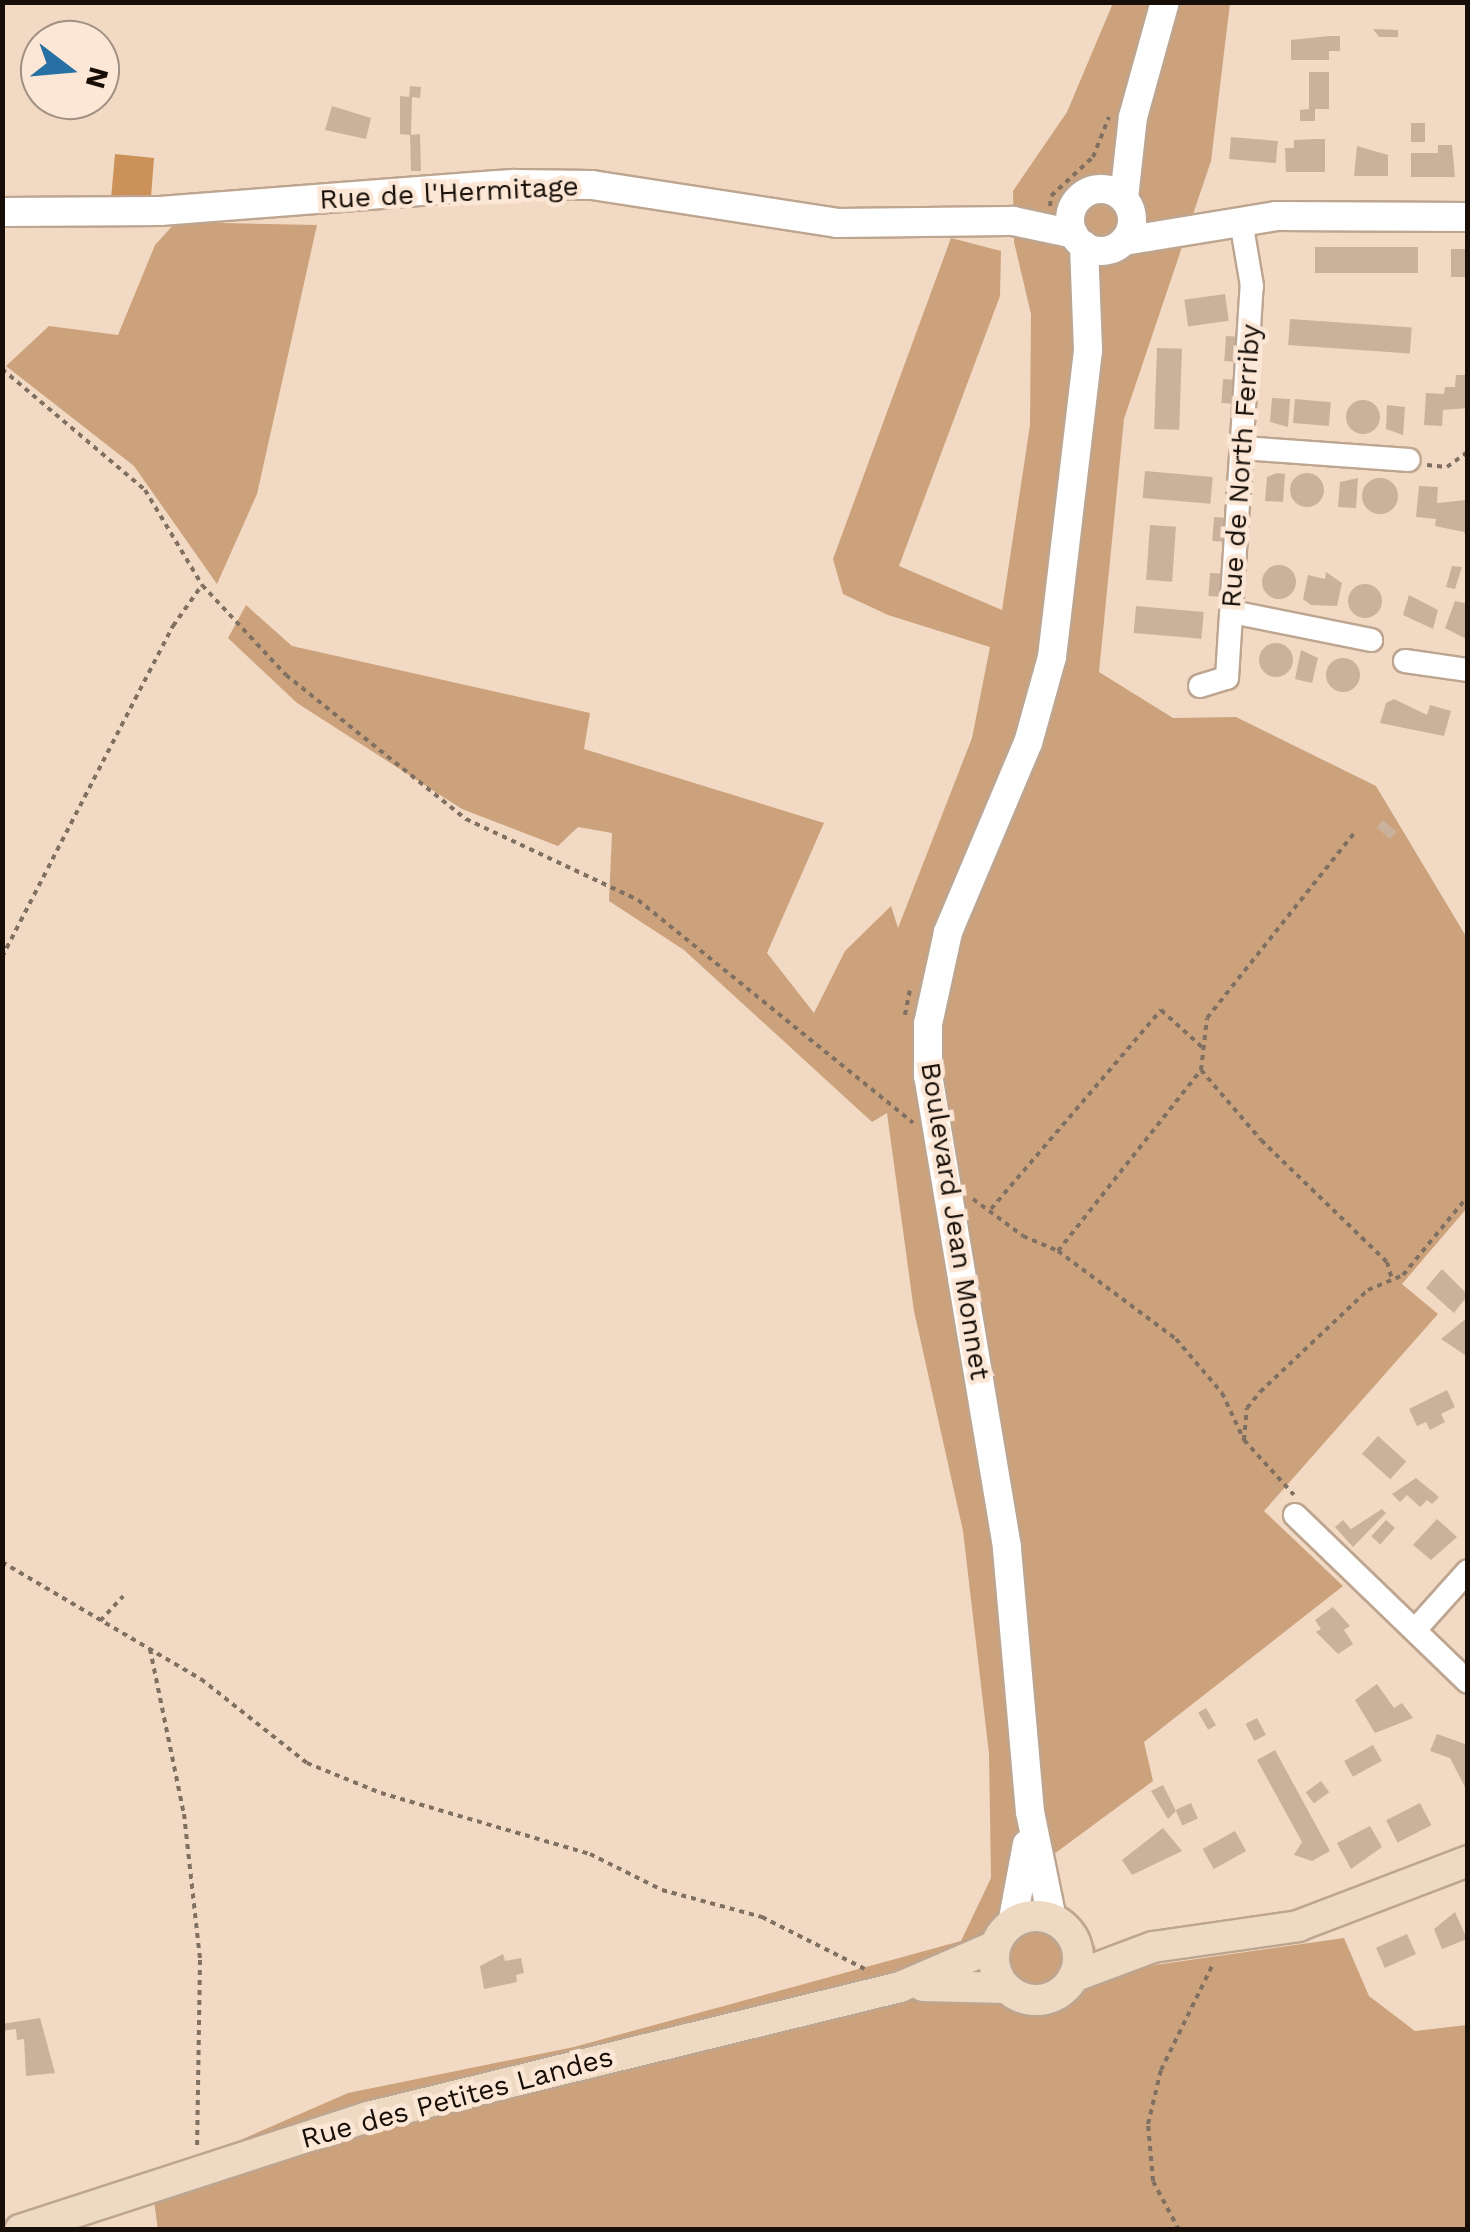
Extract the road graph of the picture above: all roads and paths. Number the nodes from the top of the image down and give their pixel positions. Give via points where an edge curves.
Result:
1 (1165, 2) edge
2 (1123, 112) junction
3 (1126, 202) junction
4 (2, 212) edge
5 (1468, 217) edge
6 (1067, 219) junction
7 (1242, 227) junction
8 (1205, 230) junction
9 (1121, 243) junction
10 (1088, 350) junction
11 (2, 369) edge
12 (1243, 448) junction
13 (1468, 452) edge
14 (1408, 460) joint
15 (202, 585) junction
16 (1232, 612) junction
17 (1372, 640) dead end
18 (1405, 660) dead end
19 (1468, 670) edge
20 (1200, 686) dead end
21 (1355, 832) dead end
22 (2, 957) edge
23 (915, 974) dead end
24 (905, 1026) dead end
25 (1203, 1048) junction
26 (1201, 1070) junction
27 (910, 1107) dead end
28 (947, 1194) junction
29 (1468, 1196) edge
30 (991, 1208) junction
31 (1058, 1251) junction
32 (1392, 1280) junction
33 (1244, 1440) junction
34 (1294, 1515) joint
35 (2, 1562) edge
36 (1468, 1571) edge
37 (123, 1596) dead end
38 (100, 1621) junction
39 (1414, 1630) junction
40 (150, 1649) junction
41 (1468, 1682) edge
42 (1030, 1812) junction
43 (1468, 1861) edge
44 (1061, 1926) junction
45 (1004, 1935) junction
46 (1229, 1939) junction
47 (1153, 1947) junction
48 (1074, 1976) junction
49 (900, 1987) junction
50 (1006, 1988) junction
51 (196, 2172) junction
52 (20, 2230) edge
53 (1179, 2230) edge

1 - 2 street
2 - 3 street
2 - 6 street
2 - 6 path via 1094,157 1051,196
3 - 6 street
3 - 8 street
3 - 9 street, Boulevard Jean Monnet via 1132,224
4 - 6 street, Rue de l'Hermitage via 160,211 513,184 592,185 837,223
5 - 7 street via 1276,216
6 - 9 street via 1101,251
6 - 10 street, Boulevard Jean Monnet
7 - 8 street
7 - 12 street, Rue de North Ferriby via 1252,286
8 - 9 street
9 - 10 street, Boulevard Jean Monnet
10 - 28 street, Boulevard Jean Monnet via 1052,657 1028,743 948,932 933,992 928,1076
11 - 15 path via 145,490
12 - 14 street
12 - 16 street, Rue de North Ferriby
13 - 14 path via 1447,467
15 - 22 path via 173,626
15 - 27 path, Boulevard Jean Monnet via 286,674 466,819 638,900 912,1123
16 - 17 street
16 - 20 street, Rue de North Ferriby via 1226,678
18 - 19 street
21 - 25 path via 1207,1018
23 - 24 path, Boulevard Jean Monnet
25 - 26 path
25 - 30 path via 1161,1010
26 - 31 path
26 - 32 path via 1261,1140 1387,1262
28 - 30 path
28 - 42 street, Boulevard Jean Monnet via 1007,1547
29 - 32 path
30 - 31 path via 1023,1236
31 - 33 path via 1176,1339 1222,1393
32 - 33 path via 1368,1290 1260,1392 1247,1408
33 - 34 path via 1295,1496
34 - 39 street
35 - 38 path
36 - 39 street
37 - 38 path
38 - 40 path
39 - 41 street
40 - 49 path via 201,1679 307,1763 382,1793 590,1854 662,1890 762,1917
40 - 51 path via 184,1814 200,1960
42 - 44 street, Boulevard Jean Monnet
42 - 45 street, Boulevard Jean Monnet
43 - 46 main road via 1298,1926
44 - 45 main road
44 - 47 main road
44 - 48 main road via 1078,1954
45 - 49 main road, Rue des Petites Landes
45 - 50 main road via 995,1969
46 - 47 main road
46 - 53 path via 1186,2008 1160,2070 1148,2124 1153,2182
47 - 48 main road
48 - 50 main road via 1043,2000
49 - 50 main road, Rue des Petites Landes
49 - 51 main road, Rue des Petites Landes via 368,2117
51 - 52 main road, Rue des Petites Landes

